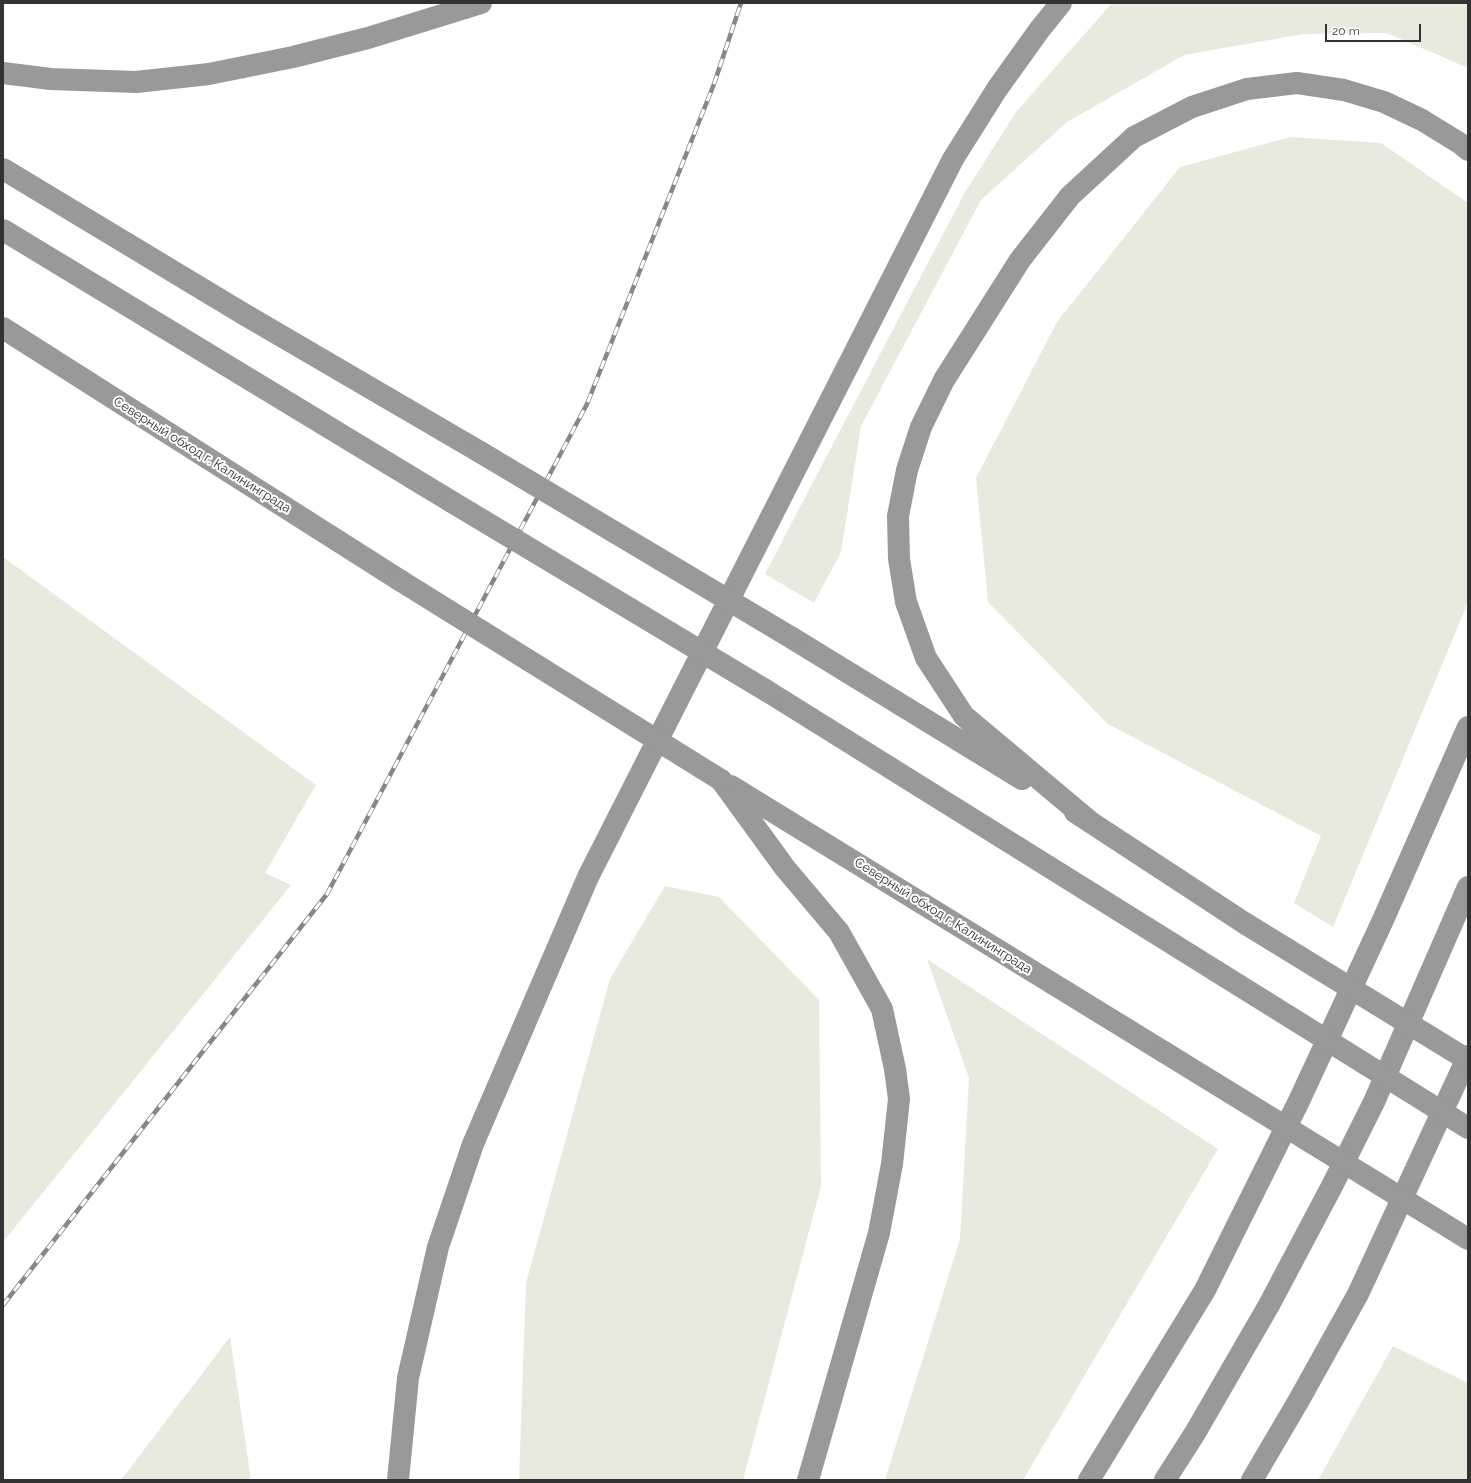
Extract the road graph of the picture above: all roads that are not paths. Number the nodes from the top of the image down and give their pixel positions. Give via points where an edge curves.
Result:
1 (481, 3) edge
2 (1061, 3) edge
3 (3, 73) edge
4 (1468, 150) edge
5 (3, 170) edge
6 (3, 230) edge
7 (3, 328) edge
8 (1468, 727) edge
9 (721, 780) junction
10 (1088, 820) junction
11 (1468, 887) edge
12 (1468, 1056) edge
13 (1468, 1060) edge
14 (1468, 1128) edge
15 (1468, 1239) edge
16 (398, 1480) edge
17 (808, 1480) edge
18 (1089, 1480) edge
19 (1165, 1480) edge
20 (1252, 1480) edge

1 - 3 highway via 368,38 209,74 136,82 51,79
2 - 16 highway via 996,89 953,159 588,877 473,1144 438,1247 408,1378
4 - 10 highway via 1422,120 1384,102 1344,90 1297,84 1247,89 1192,107 1134,136 1070,196 1020,260 944,380 921,427 907,470 898,516 898,559 906,602 926,658 964,716
5 - 10 highway, bridge via 792,638
6 - 14 highway, bridge via 767,691
7 - 9 highway, Северный обход г. Калининграда, bridge via 401,581
8 - 18 highway via 1383,920 1298,1103 1205,1290
9 - 15 highway, Северный обход г. Калининграда, bridge
9 - 17 highway via 785,868 839,932 882,1009 899,1099 892,1164 879,1234
10 - 13 highway, bridge via 1246,924
11 - 19 highway via 1374,1102 1332,1186 1269,1305
12 - 20 highway via 1358,1294 1300,1400

